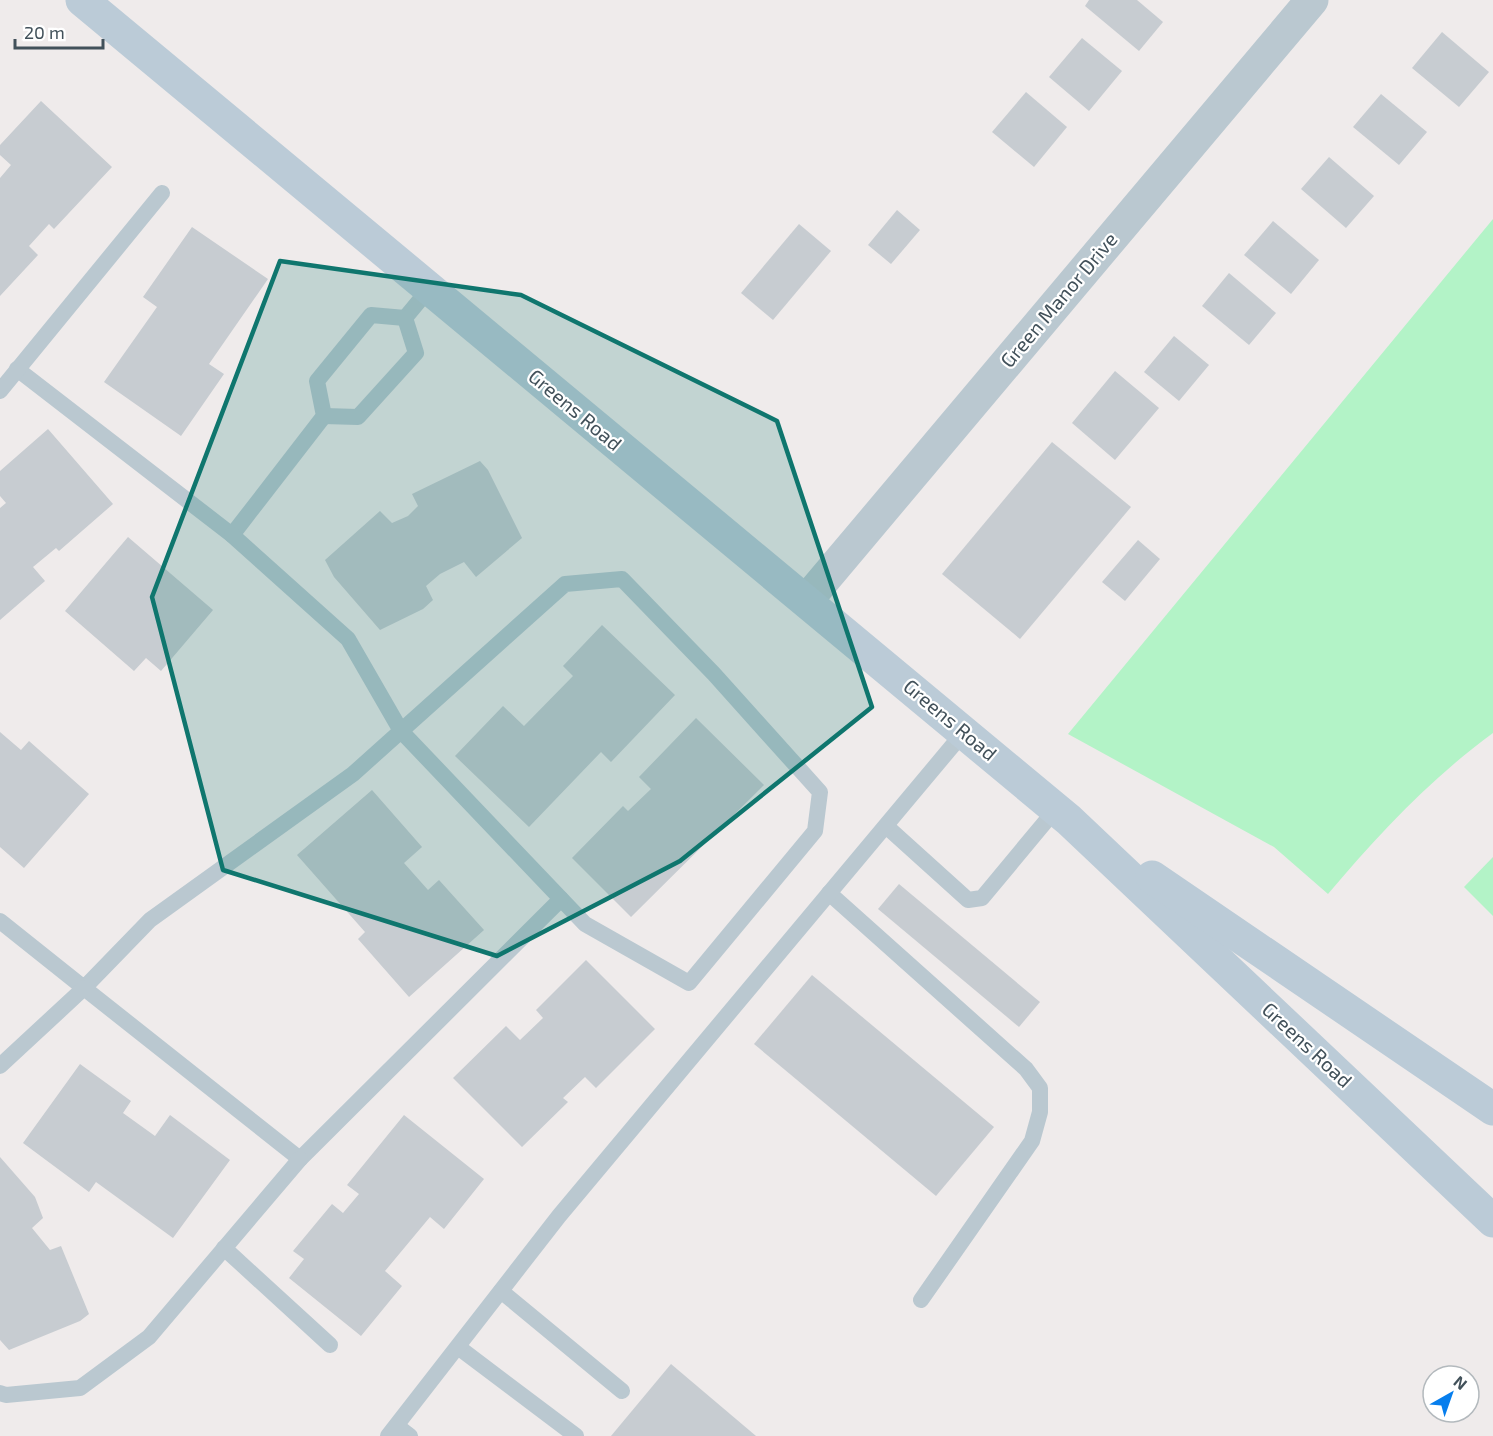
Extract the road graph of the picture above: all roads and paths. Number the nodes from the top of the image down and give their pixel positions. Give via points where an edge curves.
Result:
1 (82, 0) edge
2 (1312, 0) edge
3 (162, 193) dead end
4 (429, 289) junction
5 (405, 318) junction
6 (16, 369) junction
7 (0, 391) edge
8 (324, 416) junction
9 (232, 535) junction
10 (806, 601) junction
11 (401, 731) junction
12 (964, 732) junction
13 (1063, 814) junction
14 (886, 826) junction
15 (829, 893) junction
16 (561, 899) junction
17 (0, 921) edge
18 (84, 988) junction
19 (0, 1066) edge
20 (1493, 1109) edge
21 (300, 1159) junction
22 (1493, 1221) edge
23 (224, 1248) junction
24 (501, 1291) junction
25 (921, 1300) dead end
26 (330, 1345) dead end
27 (458, 1347) junction
28 (622, 1390) dead end
29 (0, 1393) edge
30 (398, 1432) edge
31 (576, 1436) edge

1 - 4 main road, Greens Road
2 - 10 street, Green Manor Drive
3 - 6 lane
4 - 5 lane
4 - 10 main road, Greens Road
5 - 8 lane via 371,315 317,381
5 - 8 lane via 416,353 358,417
6 - 7 lane
6 - 9 lane
8 - 9 lane
9 - 11 lane via 348,639
10 - 12 main road, Greens Road
11 - 16 lane
11 - 16 lane via 565,584 622,579 820,792 815,831 689,983 585,924
11 - 18 lane via 353,774 150,920
12 - 13 main road, Greens Road
12 - 14 lane
13 - 14 lane via 982,898 968,900
13 - 20 main road, Greens Road
13 - 22 main road, Greens Road
14 - 15 lane
15 - 24 lane
15 - 25 lane via 1026,1069 1040,1088 1040,1112 1032,1141
16 - 21 lane
17 - 18 lane
18 - 19 lane
18 - 21 lane
21 - 23 lane
23 - 26 lane
23 - 29 lane via 148,1337 80,1388
24 - 27 lane
24 - 28 lane
27 - 30 lane
27 - 31 lane

